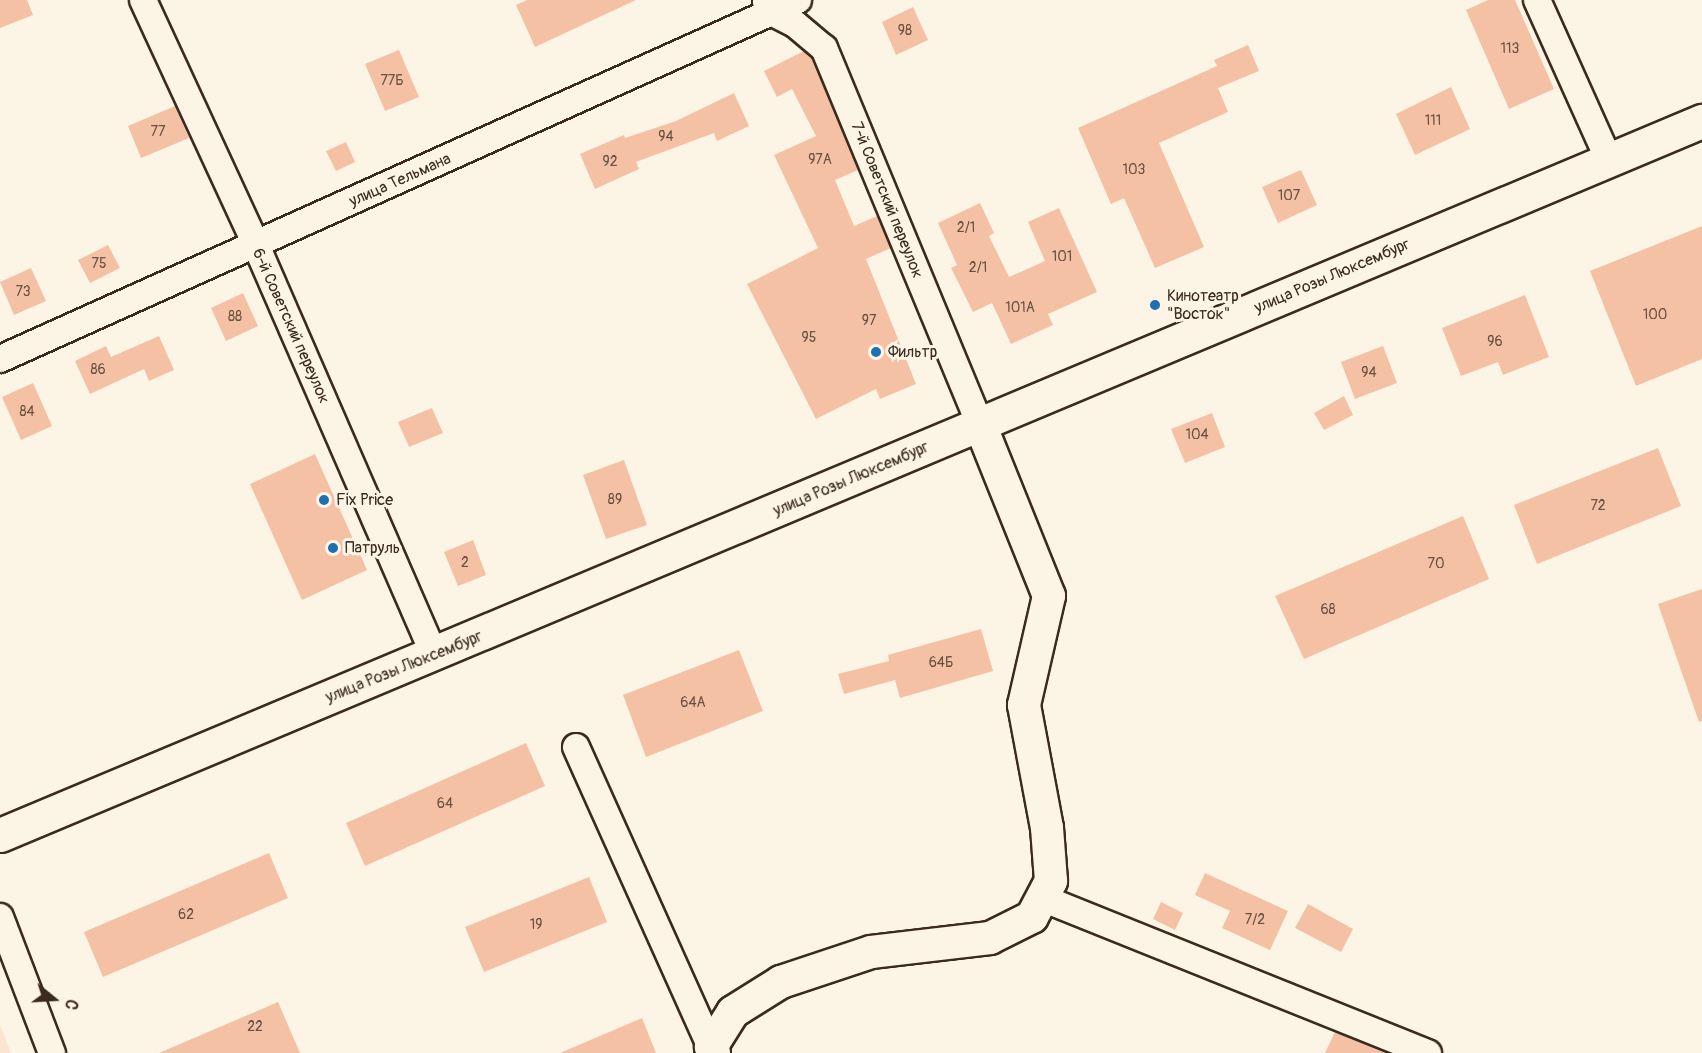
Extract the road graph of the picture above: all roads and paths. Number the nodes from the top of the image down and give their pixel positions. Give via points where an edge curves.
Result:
1 (143, 0) edge
2 (798, 0) edge
3 (1538, 0) edge
4 (768, 6) edge
5 (1702, 121) edge
6 (1609, 160) junction
7 (256, 245) junction
8 (0, 359) edge
9 (980, 424) junction
10 (434, 655) junction
11 (576, 747) dead end
12 (0, 835) edge
13 (1042, 898) junction
14 (0, 917) edge
15 (712, 1050) edge
16 (52, 1053) edge
17 (1428, 1053) edge

1 - 7 street, 6-й Советский переулок
2 - 4 street, улица Тельмана
3 - 6 street
4 - 7 street, улица Тельмана
4 - 9 street, 7-й Советский переулок via 824,48
5 - 6 main road, улица Розы Люксембург
6 - 9 main road, улица Розы Люксембург
7 - 8 street, улица Тельмана
7 - 10 street, 6-й Советский переулок
9 - 10 main road, улица Розы Люксембург
9 - 13 street via 1049,596 1024,705 1047,828 1051,880
10 - 12 main road, улица Розы Люксембург
11 - 15 street
13 - 15 street via 1032,917 990,938 871,952 781,982 733,1012
13 - 17 street
14 - 16 street

